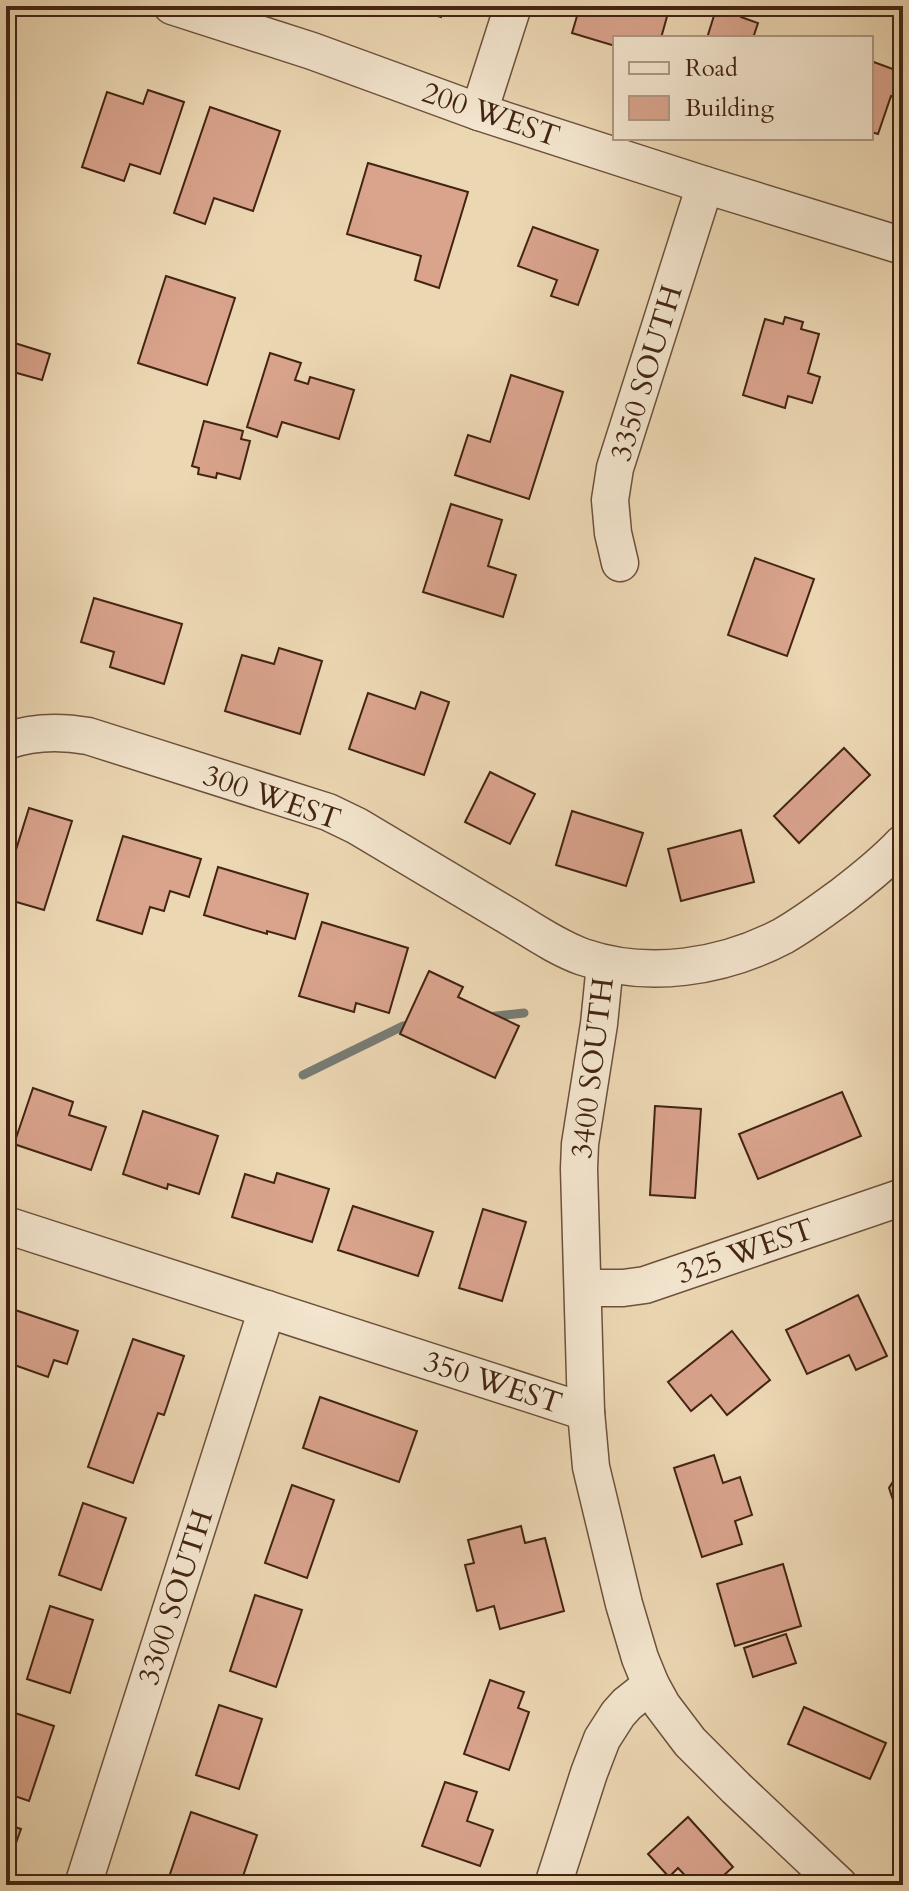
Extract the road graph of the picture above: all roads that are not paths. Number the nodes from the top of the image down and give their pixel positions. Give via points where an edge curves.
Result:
1 (172, 6) edge
2 (513, 6) edge
3 (479, 112) junction
4 (705, 185) junction
5 (903, 246) edge
6 (620, 563) dead end
7 (6, 741) edge
8 (903, 843) edge
9 (605, 964) junction
10 (903, 1197) edge
11 (6, 1225) edge
12 (583, 1288) junction
13 (267, 1309) junction
14 (586, 1412) junction
15 (651, 1685) junction
16 (83, 1885) edge
17 (553, 1885) edge
18 (839, 1885) edge

1 - 3 street, 200 WEST
2 - 3 street
3 - 4 street, 200 WEST
4 - 5 street, 200 WEST
4 - 6 street, 3350 SOUTH via 615,468 610,500
7 - 9 street, 300 WEST via 41,732 88,736 328,812 562,948
8 - 9 street, 3400 SOUTH via 813,917 751,950 662,969
9 - 12 street, 3400 SOUTH via 580,1144
10 - 12 street, 325 WEST via 645,1285
11 - 13 street, 350 WEST
12 - 14 street, 3400 SOUTH
13 - 14 street, 350 WEST
13 - 16 street, 3300 SOUTH
14 - 15 street, 350 WEST via 596,1492 631,1631
15 - 17 street via 627,1704 602,1739
15 - 18 street, 350 WEST via 690,1742

